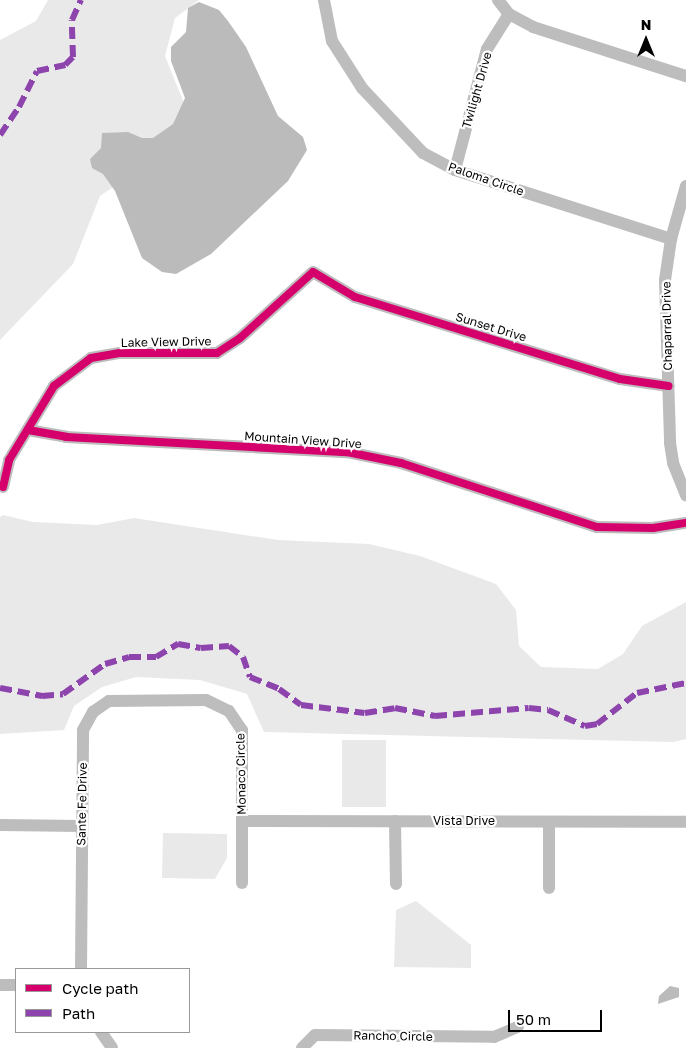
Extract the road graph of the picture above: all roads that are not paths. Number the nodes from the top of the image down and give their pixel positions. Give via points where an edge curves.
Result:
1 (324, 0) edge
2 (498, 0) edge
3 (509, 14) junction
4 (686, 76) edge
5 (455, 170) junction
6 (686, 186) edge
7 (671, 239) junction
8 (313, 272) joint
9 (668, 386) junction
10 (28, 430) junction
11 (3, 487) dead end
12 (686, 495) edge
13 (686, 523) edge
14 (160, 700) joint
15 (242, 821) junction
16 (395, 821) junction
17 (549, 822) junction
18 (686, 822) edge
19 (0, 825) edge
20 (82, 826) junction
21 (242, 883) dead end
22 (396, 884) dead end
23 (549, 888) dead end
24 (81, 968) edge
25 (0, 985) edge
26 (15, 985) edge
27 (518, 1027) dead end
28 (102, 1033) edge
29 (112, 1048) edge
30 (302, 1048) edge

1 - 5 street, Paloma Circle via 332,41 362,88 423,153
2 - 3 street
3 - 4 street via 533,27
3 - 5 street, Twilight Drive via 487,49
5 - 7 street, Paloma Circle
6 - 7 street, Chaparral Drive
7 - 9 street, Chaparral Drive via 666,280
8 - 9 street, Sunset Drive via 355,296 620,379
8 - 10 street, Lake View Drive via 240,338 217,353 120,353 91,358 54,386
9 - 12 street, Chaparral Drive via 673,462
10 - 11 street, Lake View Drive via 9,460
10 - 13 street, Mountain View Drive via 66,437 346,452 401,462 597,527 653,528
14 - 15 street, Monaco Circle via 206,700 229,711 242,730
14 - 20 street, Sante Fe Drive via 109,701 93,712 83,730
15 - 16 street, Vista Drive
15 - 21 street, Monaco Circle
16 - 17 street, Vista Drive
16 - 22 street
17 - 18 street, Vista Drive
17 - 23 street
19 - 20 street
20 - 24 street, Sante Fe Drive
25 - 26 street
27 - 30 street, Rancho Circle via 494,1037 315,1035
28 - 29 street

